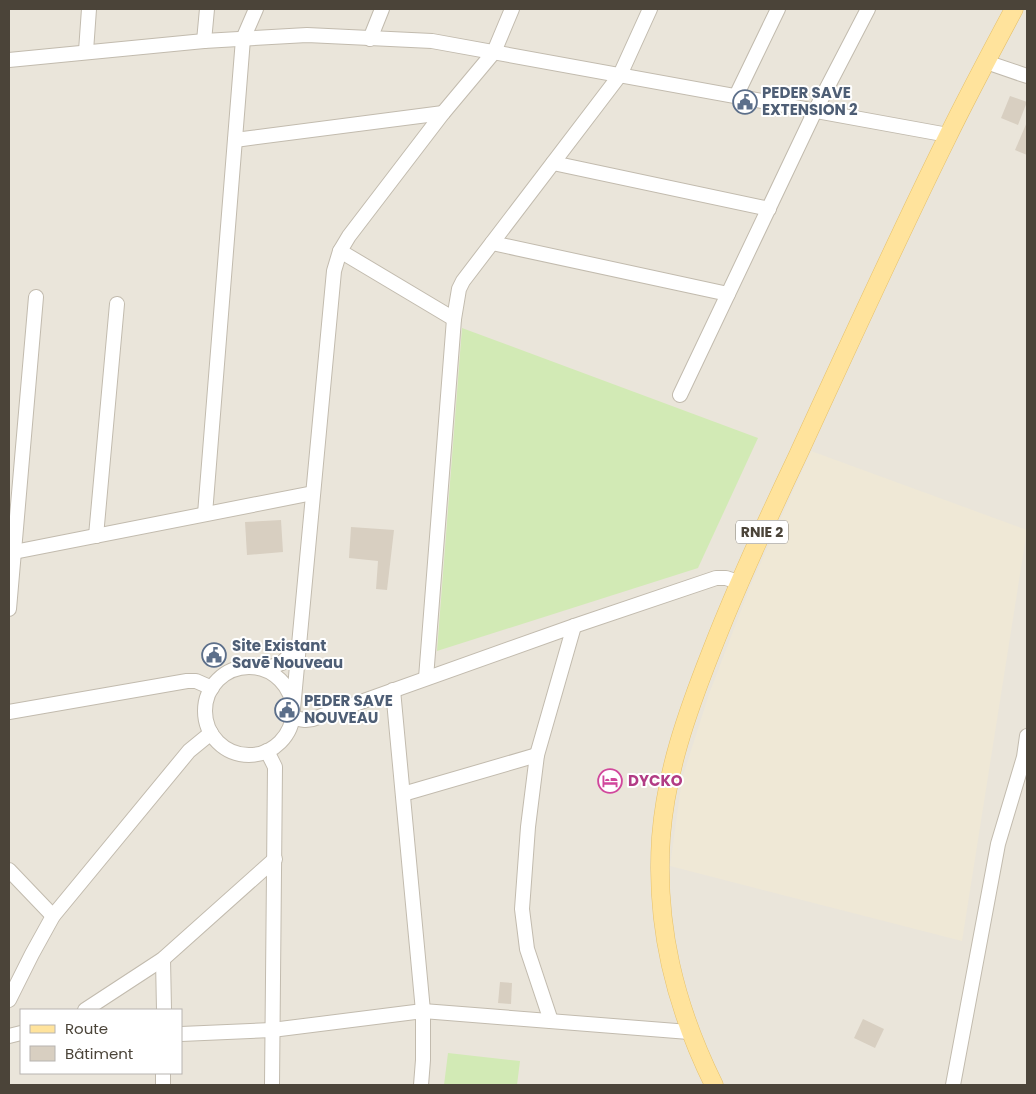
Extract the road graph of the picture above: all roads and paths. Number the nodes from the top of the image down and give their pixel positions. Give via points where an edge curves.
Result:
1 (89, 9) edge
2 (207, 9) edge
3 (256, 9) edge
4 (382, 9) edge
5 (512, 9) edge
6 (650, 9) edge
7 (778, 9) edge
8 (868, 9) edge
9 (1014, 9) edge
10 (242, 39) junction
11 (370, 39) junction
12 (204, 41) junction
13 (86, 51) junction
14 (494, 52) junction
15 (9, 60) edge
16 (986, 62) junction
17 (620, 75) junction
18 (1027, 76) edge
19 (736, 96) junction
20 (815, 111) junction
21 (443, 113) junction
22 (948, 135) junction
23 (235, 140) junction
24 (553, 163) junction
25 (769, 209) junction
26 (492, 242) junction
27 (340, 251) junction
28 (728, 294) junction
29 (36, 297) dead end
30 (116, 304) dead end
31 (454, 319) junction
32 (680, 395) dead end
33 (313, 493) junction
34 (205, 514) junction
35 (96, 536) junction
36 (14, 552) junction
37 (738, 582) junction
38 (9, 609) edge
39 (574, 626) junction
40 (299, 645) junction
41 (265, 670) junction
42 (426, 678) junction
43 (212, 688) junction
44 (393, 690) junction
45 (9, 712) edge
46 (293, 713) junction
47 (211, 733) junction
48 (1027, 736) edge
49 (267, 751) junction
50 (536, 755) junction
51 (1026, 757) edge
52 (403, 794) junction
53 (275, 859) junction
54 (9, 870) edge
55 (54, 916) junction
56 (163, 959) junction
57 (9, 1000) edge
58 (87, 1009) edge
59 (164, 1009) edge
60 (423, 1011) junction
61 (551, 1021) junction
62 (272, 1030) junction
63 (689, 1032) junction
64 (182, 1034) edge
65 (272, 1085) edge
66 (421, 1085) edge
67 (714, 1085) edge
68 (953, 1085) edge

1 - 13 street
2 - 12 street
3 - 10 street
4 - 11 street
5 - 14 street
6 - 17 street
7 - 19 street
8 - 20 street
9 - 16 main road, RNIE 2
10 - 11 street via 308,35
10 - 12 street
10 - 23 street
11 - 14 street via 432,41
12 - 13 street
13 - 15 street
14 - 17 street
14 - 21 street
16 - 18 street
16 - 22 main road, RNIE 2
17 - 19 street
17 - 24 street
19 - 20 street
20 - 22 street
20 - 25 street
21 - 23 street
21 - 27 street
22 - 37 main road, RNIE 2
23 - 34 street
24 - 25 street
24 - 26 street
25 - 28 street
26 - 28 street
26 - 31 street via 458,289
27 - 31 street
27 - 33 street via 334,271
28 - 32 street
29 - 36 street
30 - 35 street
31 - 42 street
33 - 34 street
33 - 40 street
34 - 35 street
35 - 36 street
36 - 38 street
37 - 39 street via 716,578
37 - 63 main road, RNIE 2 via 682,731 663,818 660,872 663,929
39 - 42 street
39 - 50 street
40 - 41 street via 282,663
40 - 46 street
41 - 43 street via 248,667 231,671
41 - 46 street via 285,685
42 - 44 street
43 - 45 street via 187,681
43 - 47 street via 205,713
44 - 46 street via 313,719 305,720
44 - 52 street
46 - 49 street via 287,734
47 - 49 street via 219,743 234,752 251,755
47 - 55 street via 189,751
48 - 51 street
49 - 53 street via 275,767
50 - 52 street
50 - 61 street via 522,909 527,949
51 - 68 street via 998,844
52 - 60 street
53 - 56 street
53 - 62 street
54 - 55 street
55 - 57 street
56 - 58 street
56 - 59 street
60 - 61 street
60 - 62 street
60 - 66 street
61 - 63 street
62 - 64 street
62 - 65 street
63 - 67 main road, RNIE 2

